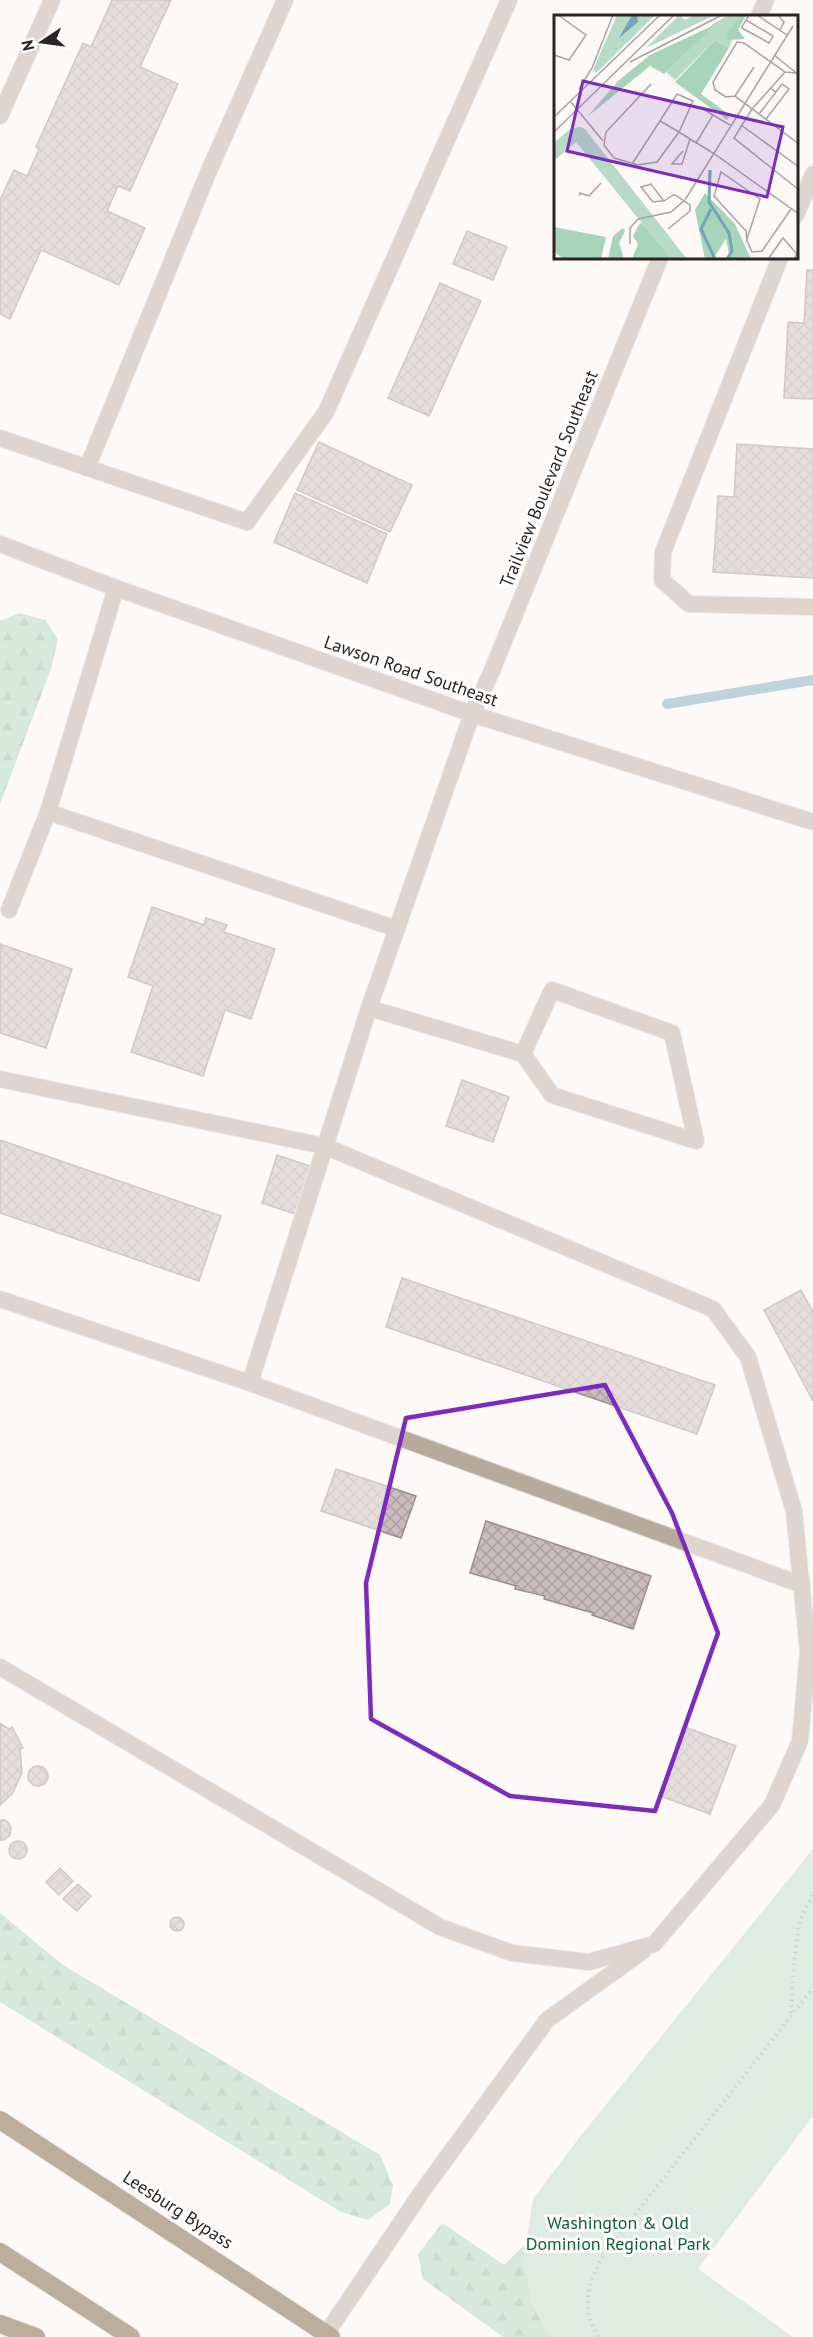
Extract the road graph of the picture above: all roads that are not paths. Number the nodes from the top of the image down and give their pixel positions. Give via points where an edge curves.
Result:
1 (52, 0) edge
2 (285, 0) edge
3 (510, 0) edge
4 (766, 0) edge
5 (759, 15) edge
6 (0, 116) edge
7 (813, 174) edge
8 (798, 211) edge
9 (659, 260) edge
10 (779, 260) edge
11 (0, 438) edge
12 (87, 468) junction
13 (0, 544) edge
14 (117, 588) junction
15 (813, 608) edge
16 (472, 714) junction
17 (48, 812) junction
18 (813, 822) edge
19 (9, 910) dead end
20 (397, 929) junction
21 (369, 1008) junction
22 (523, 1054) junction
23 (0, 1079) edge
24 (324, 1146) junction
25 (0, 1299) edge
26 (250, 1383) junction
27 (802, 1585) junction
28 (0, 1667) edge
29 (654, 1944) junction
30 (0, 2120) edge
31 (0, 2252) edge
32 (0, 2324) edge
33 (327, 2336) edge
34 (36, 2337) edge
35 (131, 2337) edge

1 - 6 street
2 - 12 street via 208,173
3 - 12 street via 326,412 247,522
4 - 5 street
7 - 8 street
9 - 16 street, Trailview Boulevard Southeast
10 - 15 street via 663,552 662,580 689,604
11 - 12 street
13 - 14 street, Lawson Road Southeast
14 - 16 street, Lawson Road Southeast
14 - 17 street
16 - 18 street, Lawson Road Southeast
16 - 20 street, Trailview Boulevard Southeast
17 - 19 street
17 - 20 street
20 - 21 street, Trailview Boulevard Southeast
21 - 22 street
21 - 24 street, Trailview Boulevard Southeast
22 - 22 street via 552,990 672,1034 696,1141 552,1095
23 - 24 street
24 - 26 street, Trailview Boulevard Southeast
24 - 27 street via 713,1309 748,1357 794,1511
25 - 26 street
26 - 27 street
27 - 29 street via 808,1651 800,1740 772,1805
28 - 29 street via 440,1928 512,1953 589,1962
29 - 33 street via 547,2020 421,2193
30 - 33 highway, Leesburg Bypass
31 - 35 highway
32 - 34 highway

